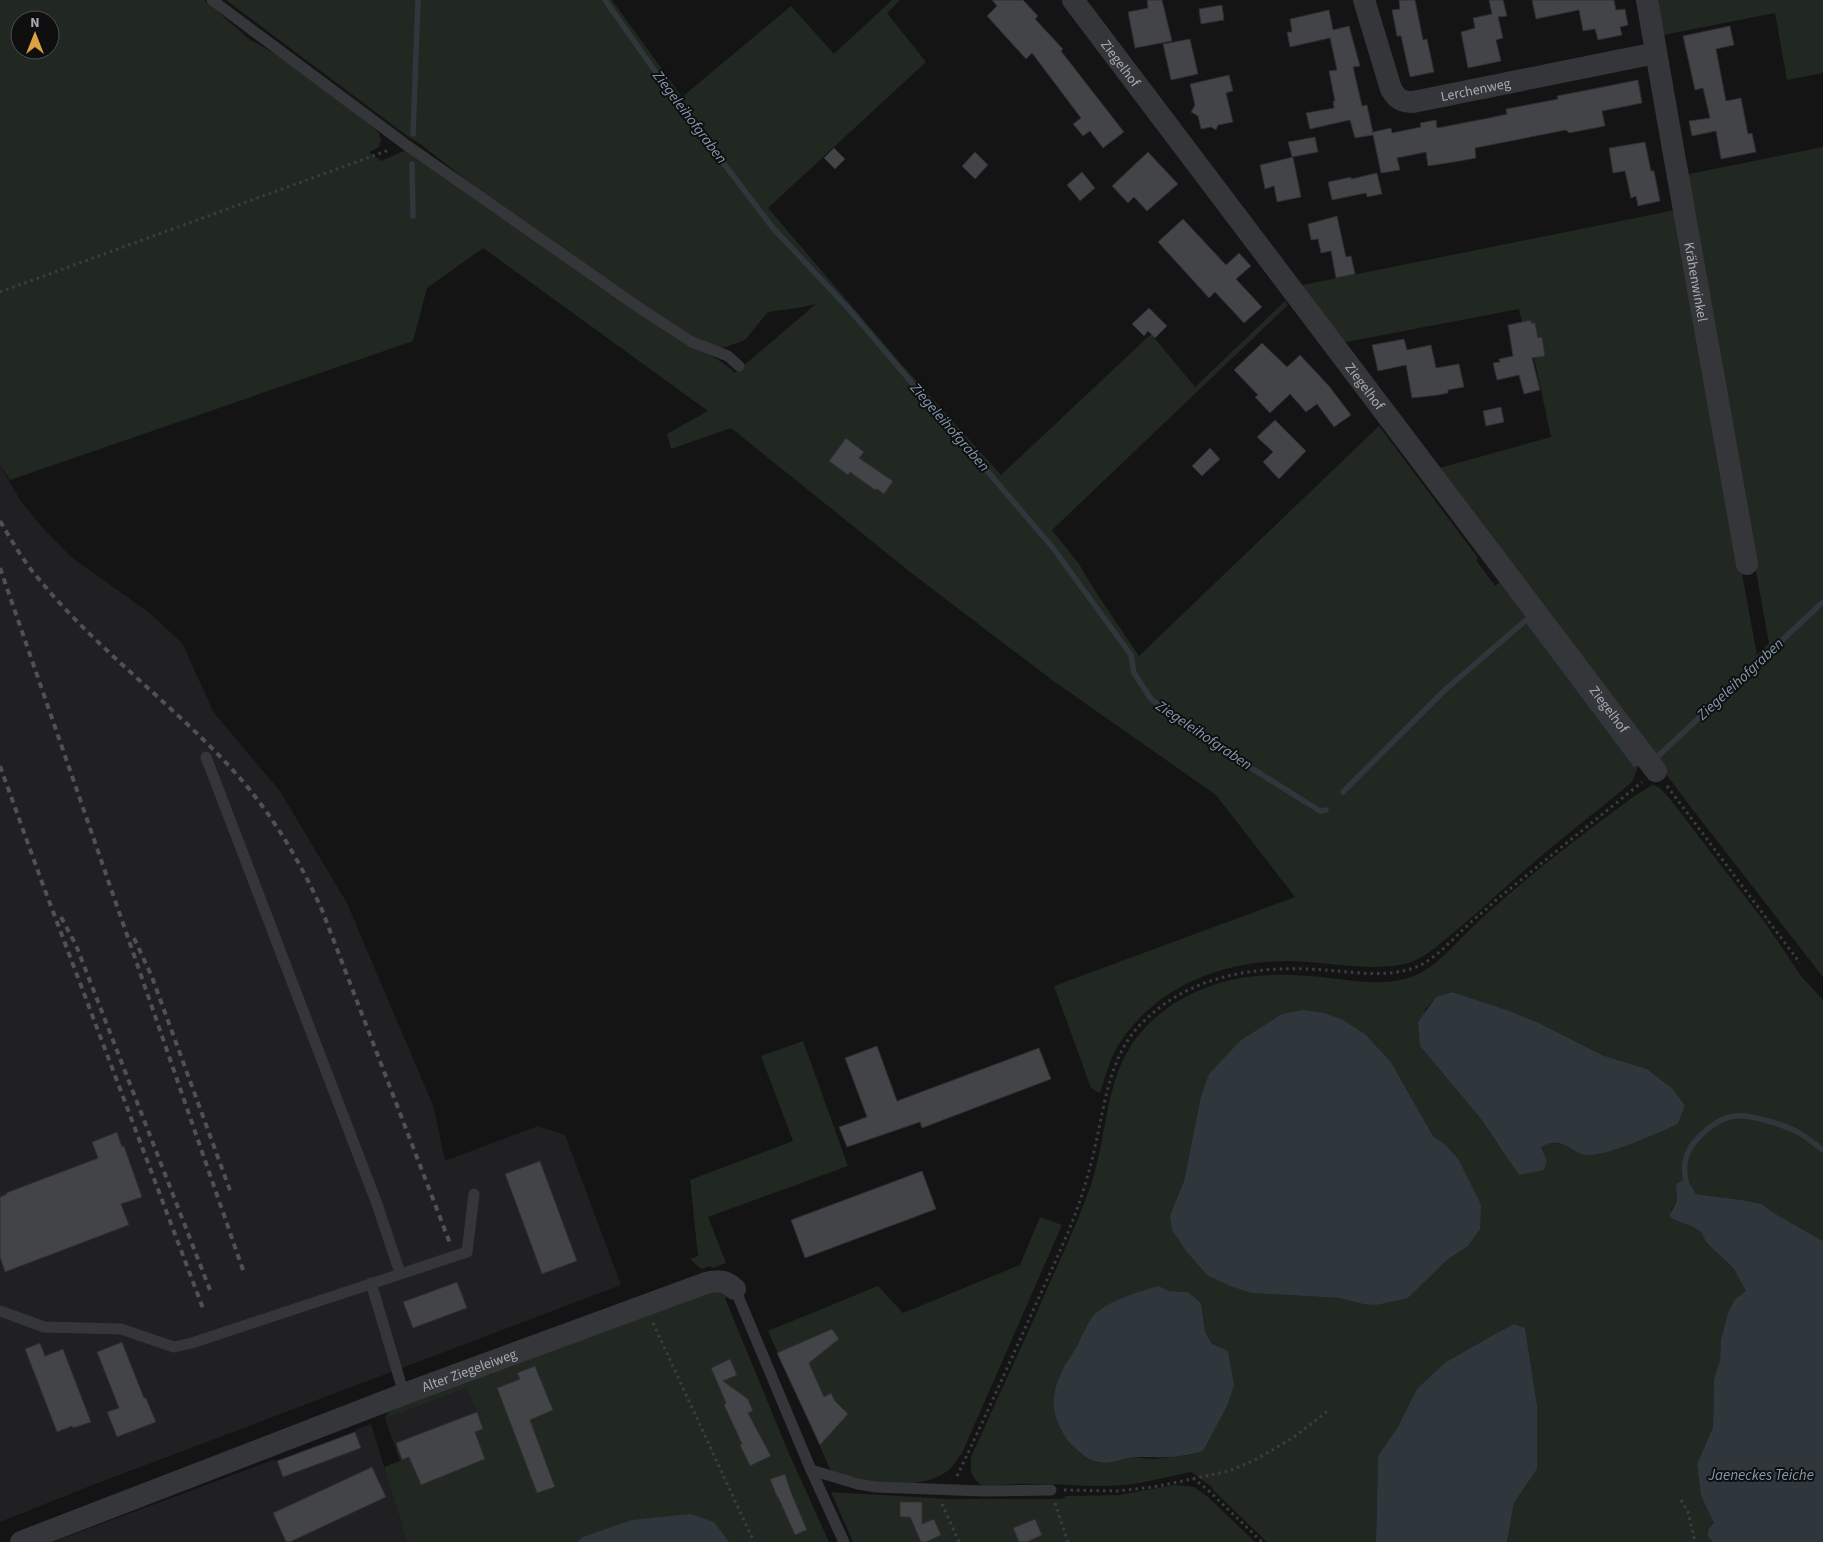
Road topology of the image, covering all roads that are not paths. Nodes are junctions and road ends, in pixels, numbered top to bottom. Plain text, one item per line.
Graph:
1 (212, 0) edge
2 (1074, 0) edge
3 (1364, 0) edge
4 (1647, 0) edge
5 (1656, 53) junction
6 (739, 366) dead end
7 (1747, 564) dead end
8 (206, 757) dead end
9 (1656, 771) road end
10 (474, 1194) dead end
11 (400, 1273) junction
12 (371, 1283) junction
13 (735, 1289) joint
14 (0, 1310) edge
15 (404, 1394) junction
16 (812, 1470) junction
17 (1051, 1490) road end
18 (21, 1542) edge
19 (844, 1542) edge

1 - 6 lane
2 - 9 street, Ziegelhof
3 - 5 street, Lerchenweg
4 - 5 street, Krähenwinkel
5 - 7 street, Krähenwinkel
8 - 11 lane
10 - 11 lane
11 - 12 lane
12 - 14 lane
12 - 15 lane
13 - 15 street, Alter Ziegeleiweg
13 - 16 lane, Alter Ziegeleiweg
15 - 18 street, Alter Ziegeleiweg
16 - 17 lane
16 - 19 lane, Alter Ziegeleiweg

